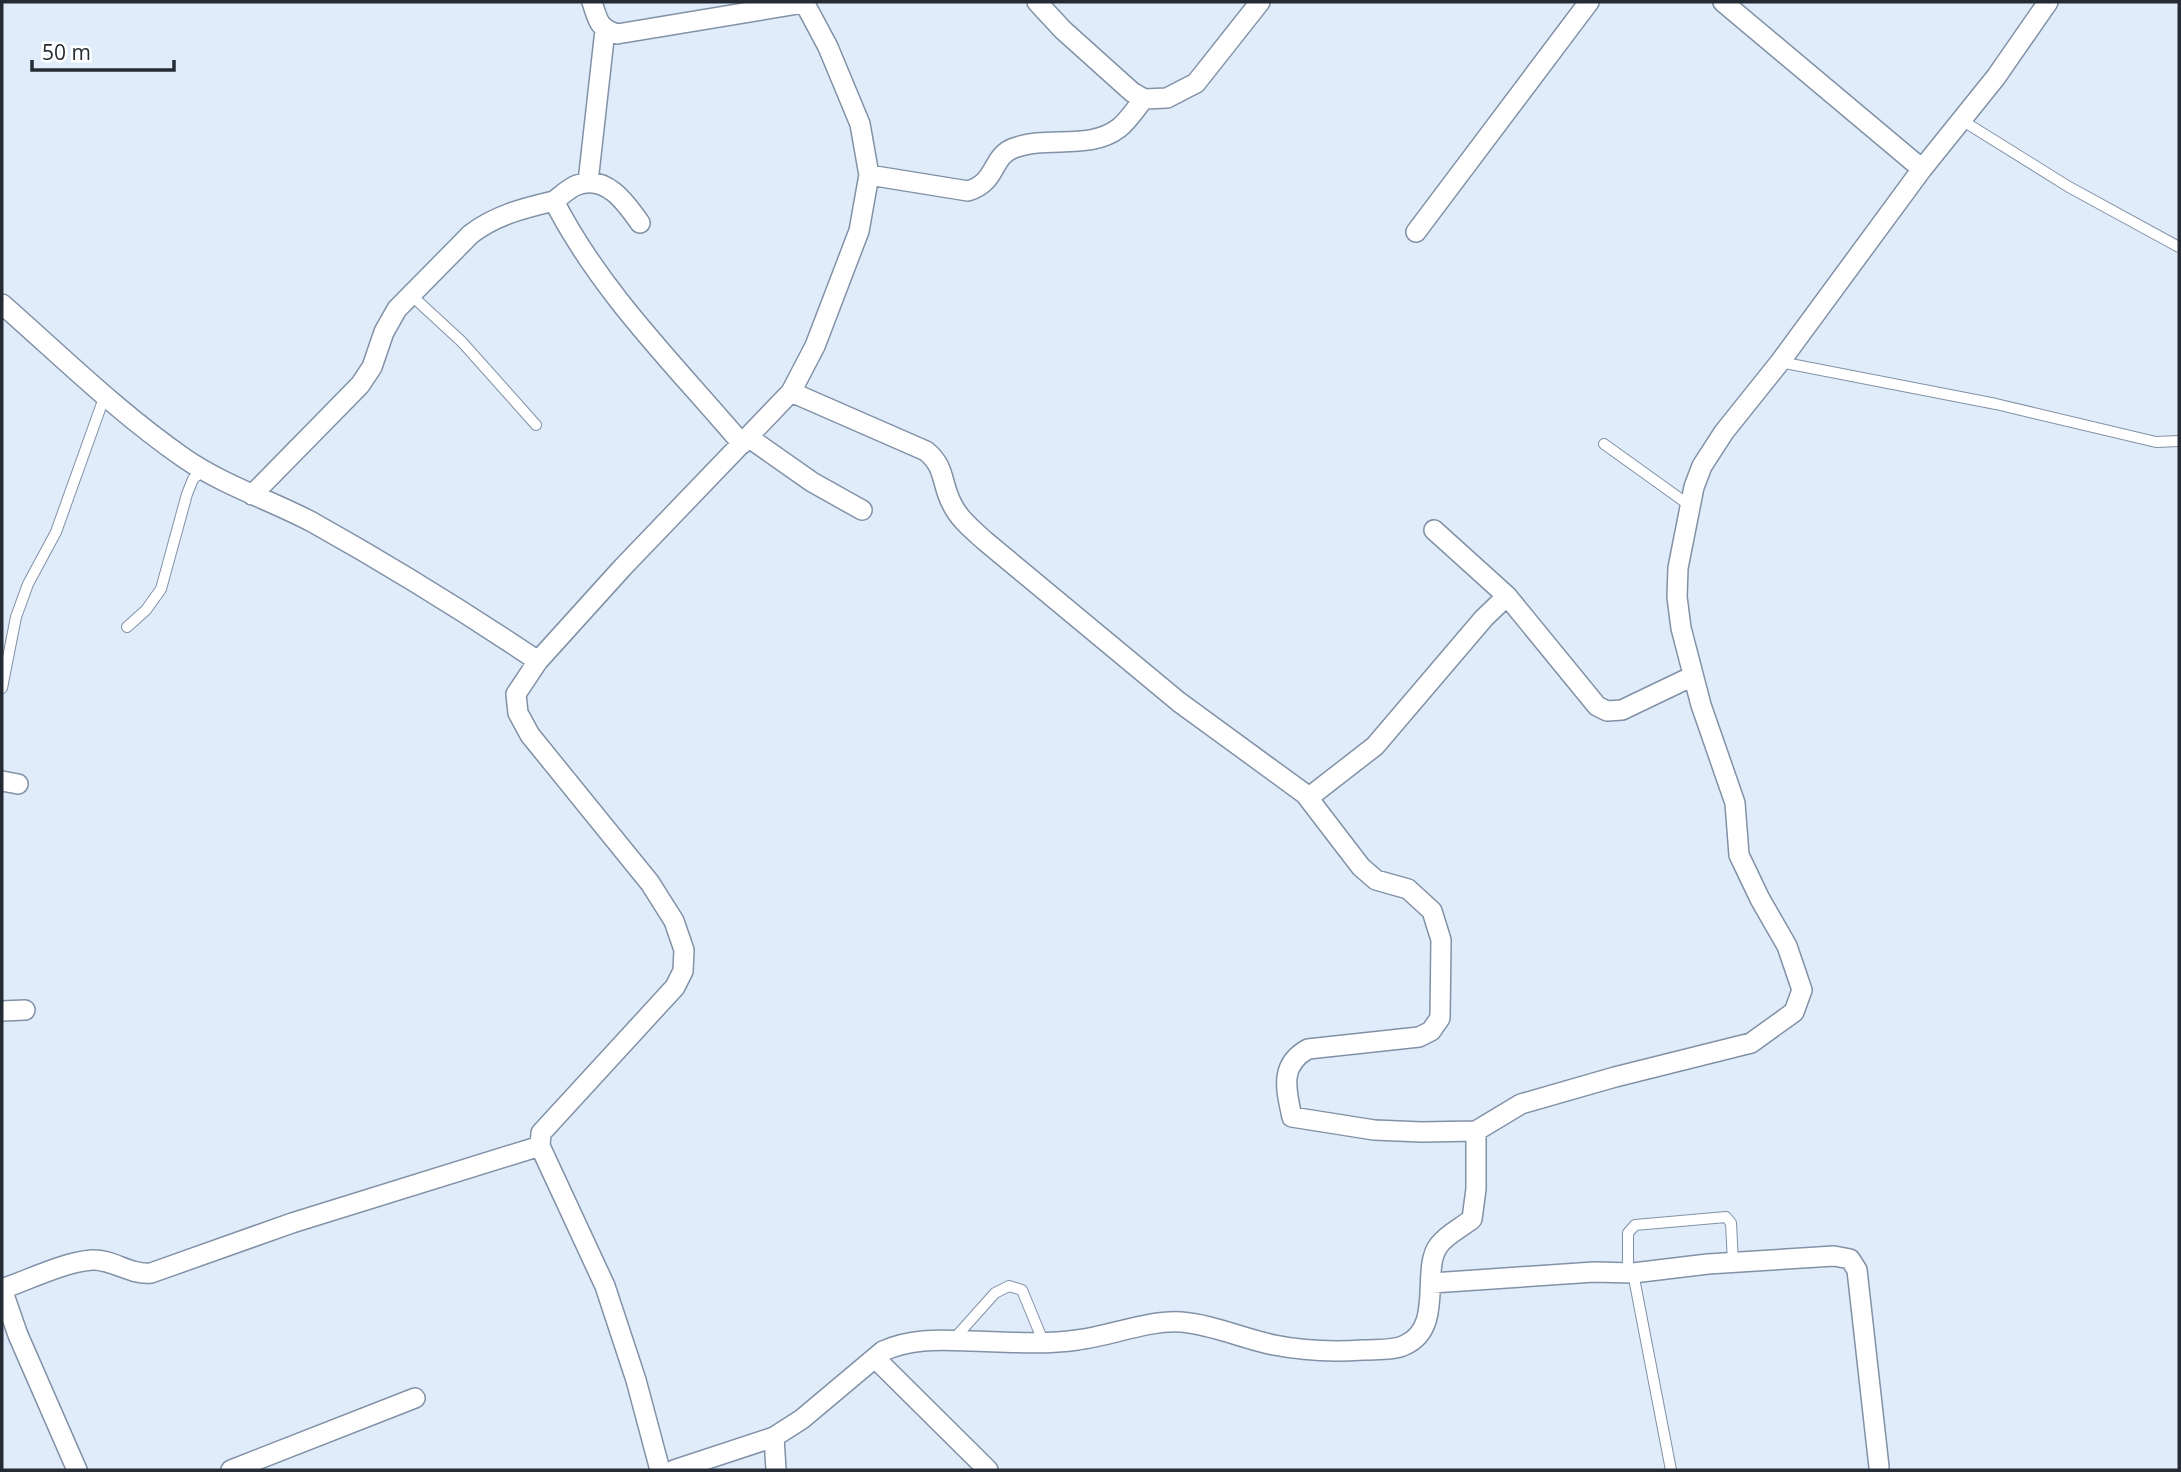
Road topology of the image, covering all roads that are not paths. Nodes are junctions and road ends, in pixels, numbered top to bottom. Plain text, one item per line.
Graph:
1 (592, 2) edge
2 (804, 2) edge
3 (1037, 2) edge
4 (1260, 2) edge
5 (1588, 2) edge
6 (1723, 2) edge
7 (2048, 2) edge
8 (605, 30) junction
9 (1144, 99) junction
10 (1963, 121) junction
11 (1922, 169) junction
12 (869, 175) junction
13 (588, 182) junction
14 (554, 201) junction
15 (639, 223) dead end
16 (1416, 232) dead end
17 (2179, 247) edge
18 (410, 294) junction
19 (2, 304) edge
20 (1780, 362) junction
21 (791, 392) junction
22 (105, 395) junction
23 (536, 425) dead end
24 (745, 440) junction
25 (2179, 441) edge
26 (1604, 444) dead end
27 (203, 470) junction
28 (253, 495) junction
29 (1689, 505) junction
30 (862, 510) dead end
31 (1434, 530) dead end
32 (1507, 596) junction
33 (127, 627) dead end
34 (538, 661) junction
35 (1693, 676) junction
36 (2, 688) edge
37 (1308, 798) junction
38 (25, 1010) dead end
39 (2, 1011) edge
40 (1476, 1131) junction
41 (540, 1146) junction
42 (1733, 1262) junction
43 (1631, 1273) junction
44 (1432, 1283) junction
45 (2, 1289) edge
46 (953, 1341) junction
47 (1043, 1341) junction
48 (875, 1358) junction
49 (415, 1398) dead end
50 (774, 1437) junction
51 (1879, 1467) dead end
52 (77, 1470) edge
53 (231, 1470) edge
54 (660, 1470) edge
55 (674, 1470) edge
56 (776, 1470) edge
57 (988, 1470) edge
58 (1671, 1470) edge

1 - 8 street
2 - 8 street
2 - 12 street
3 - 9 street
4 - 9 street
5 - 16 street
6 - 11 street
7 - 10 street
8 - 13 street
9 - 12 street
10 - 11 street
10 - 17 lane
11 - 20 street
12 - 21 street
13 - 14 street
13 - 15 street
14 - 18 street
14 - 24 street
18 - 23 lane
18 - 28 street
19 - 22 street
20 - 25 lane
20 - 29 street
21 - 24 street
21 - 37 street
22 - 27 street
22 - 36 lane
24 - 30 street
24 - 34 street
26 - 29 lane
27 - 28 street
27 - 33 lane
28 - 34 street
29 - 35 street
31 - 32 street
32 - 35 street
32 - 37 street
34 - 41 street
35 - 40 street
37 - 40 street
38 - 39 street
40 - 44 street
41 - 45 street
41 - 54 street
42 - 43 street
42 - 43 lane
42 - 51 street
43 - 44 street
43 - 58 lane
44 - 47 street
45 - 52 street
46 - 47 street
46 - 47 lane
46 - 48 street
48 - 50 street
48 - 57 street
49 - 53 street
50 - 55 street
50 - 56 street

